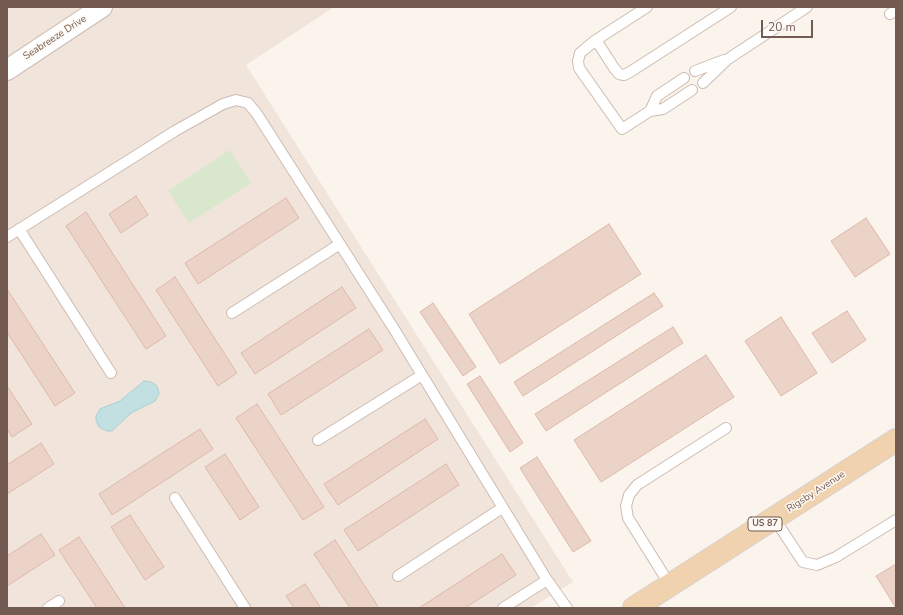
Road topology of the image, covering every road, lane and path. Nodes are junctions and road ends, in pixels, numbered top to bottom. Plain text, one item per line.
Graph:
1 (102, 7) edge
2 (647, 7) edge
3 (731, 7) edge
4 (802, 8) edge
5 (596, 40) junction
6 (728, 59) junction
7 (7, 70) edge
8 (695, 71) dead end
9 (684, 78) dead end
10 (703, 83) dead end
11 (692, 90) dead end
12 (650, 111) junction
13 (19, 229) junction
14 (7, 237) edge
15 (340, 244) junction
16 (232, 313) dead end
17 (111, 374) dead end
18 (422, 375) junction
19 (726, 428) dead end
20 (318, 440) dead end
21 (896, 440) edge
22 (175, 498) dead end
23 (502, 508) junction
24 (774, 518) junction
25 (896, 520) edge
26 (398, 576) dead end
27 (547, 580) junction
28 (670, 585) junction
29 (59, 601) dead end
30 (48, 608) edge
31 (245, 608) edge
32 (503, 608) edge
33 (567, 608) edge
34 (634, 608) edge

1 - 7 street, Seabreeze Drive
2 - 5 lane
3 - 5 lane
4 - 6 lane
5 - 12 lane
6 - 8 lane
6 - 10 lane
9 - 12 lane
11 - 12 lane
13 - 14 lane
13 - 15 lane
13 - 17 lane
15 - 16 lane
15 - 18 lane
18 - 20 lane
18 - 23 lane
19 - 28 lane
21 - 24 main road, Rigsby Avenue / US 87
22 - 31 lane
23 - 26 lane
23 - 27 lane
24 - 25 lane
24 - 28 main road, Rigsby Avenue / US 87
27 - 32 lane
27 - 33 lane
28 - 34 main road, Rigsby Avenue / US 87
29 - 30 lane

